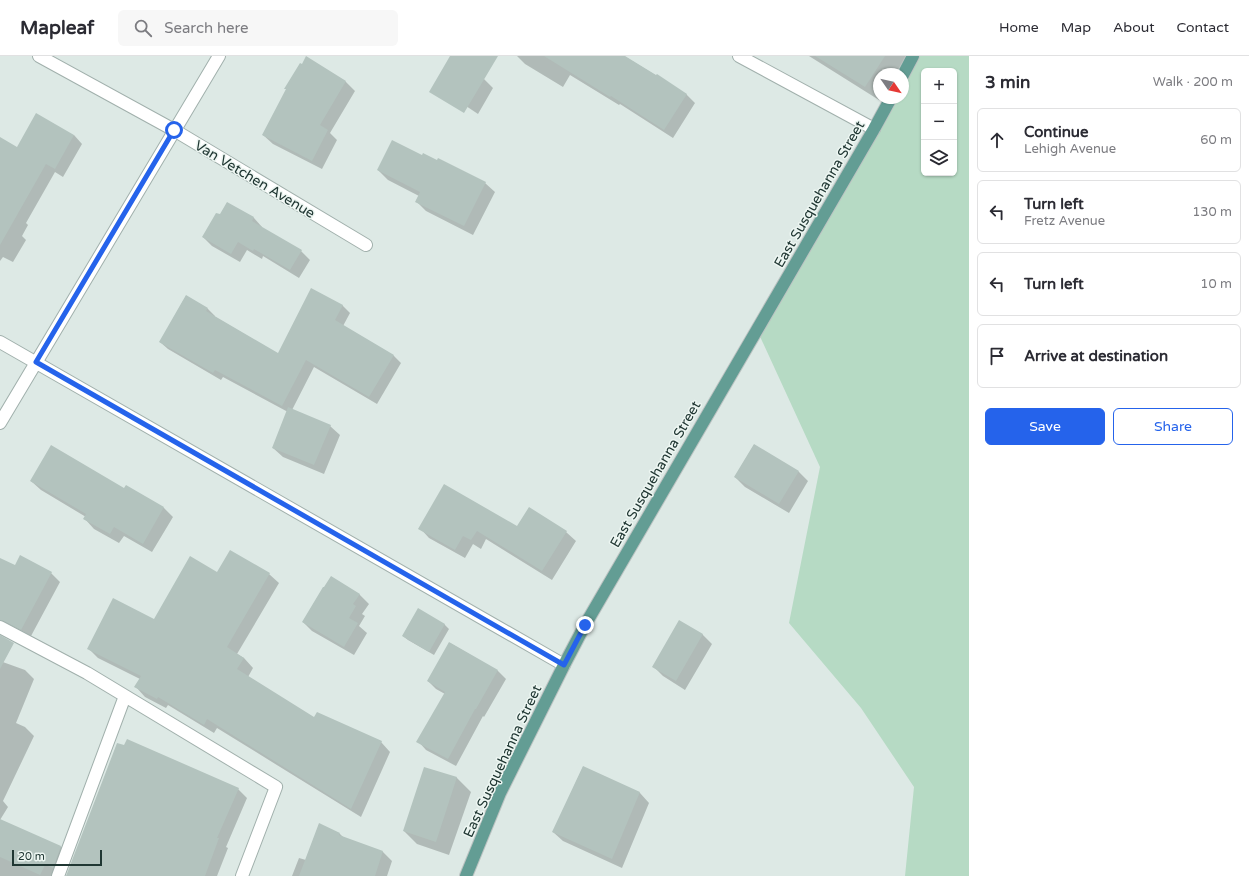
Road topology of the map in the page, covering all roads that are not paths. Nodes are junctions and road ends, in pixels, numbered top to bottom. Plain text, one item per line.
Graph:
1 (39, 56) edge
2 (219, 56) edge
3 (739, 56) edge
4 (913, 56) edge
5 (907, 68) edge
6 (888, 104) edge
7 (874, 129) junction
8 (174, 130) junction
9 (366, 246) dead end
10 (0, 342) edge
11 (36, 362) junction
12 (0, 424) edge
13 (0, 627) edge
14 (564, 665) junction
15 (125, 696) junction
16 (58, 876) edge
17 (242, 876) edge
18 (466, 876) edge

1 - 8 street, Van Vetchen Avenue
2 - 8 street
3 - 7 street
4 - 5 main road
6 - 7 main road, East Susquehanna Street
7 - 14 main road, East Susquehanna Street
8 - 9 street, Van Vetchen Avenue
8 - 11 street
10 - 11 street
11 - 12 street
11 - 14 street
13 - 15 street
14 - 18 main road, East Susquehanna Street
15 - 16 street
15 - 17 street

